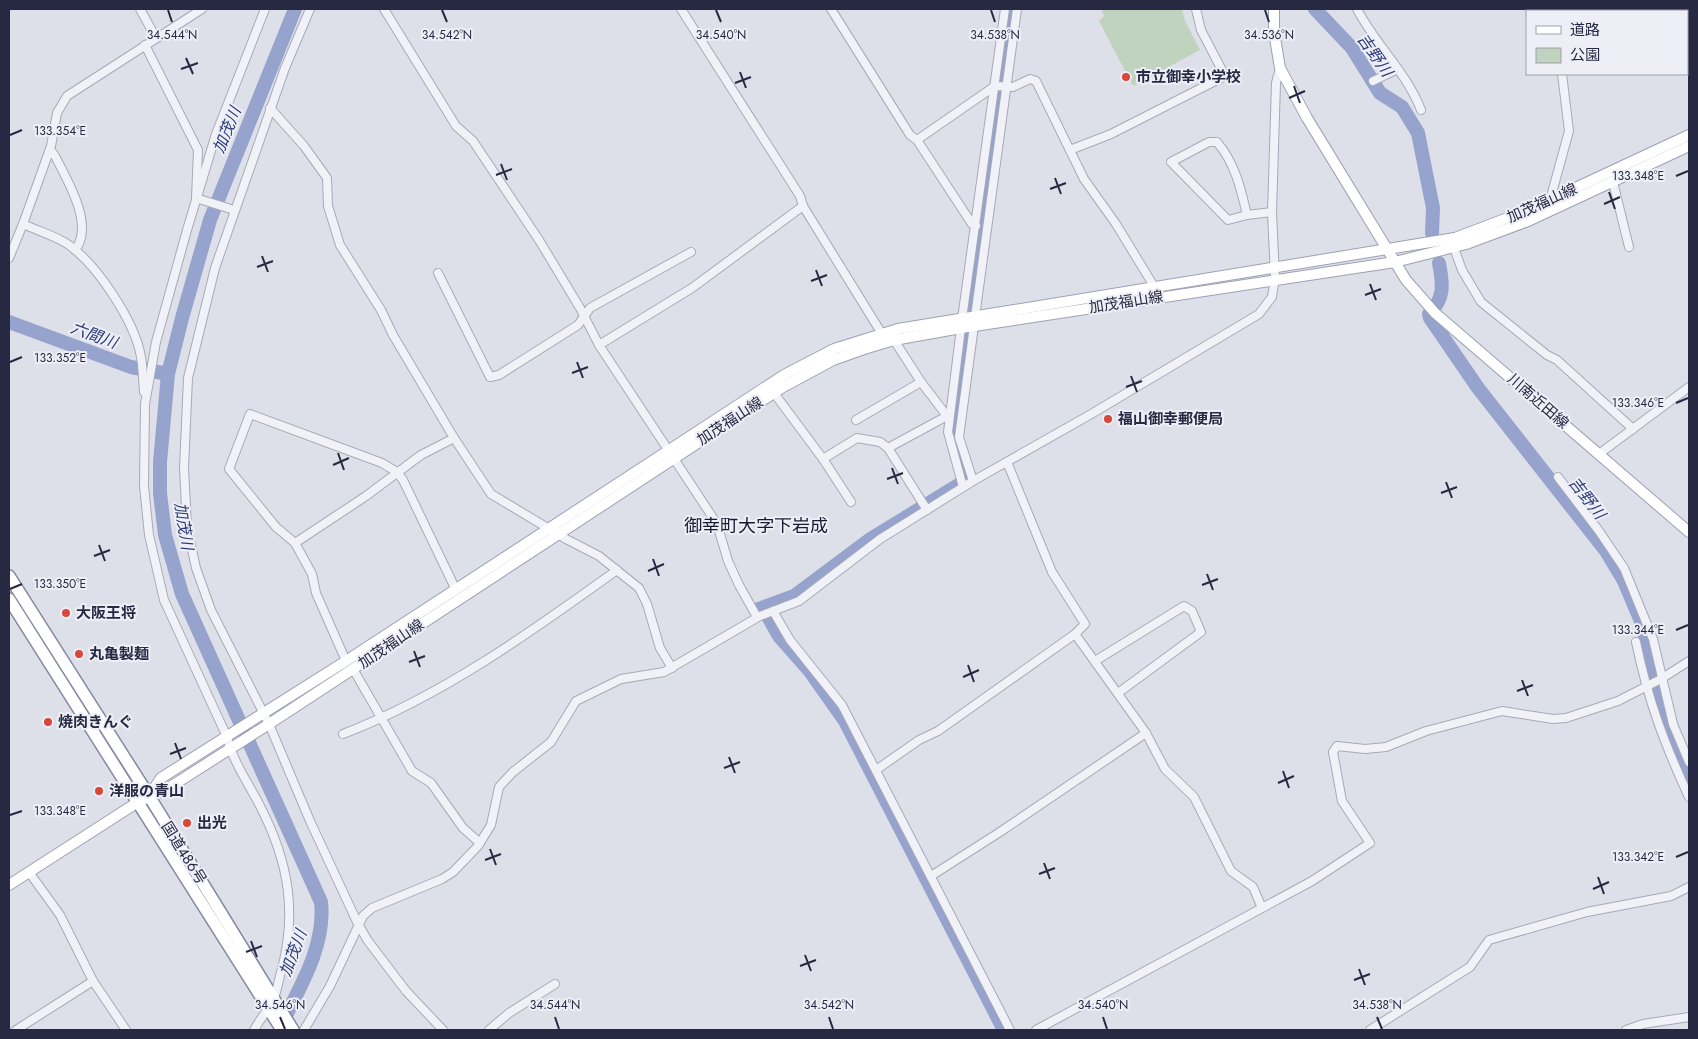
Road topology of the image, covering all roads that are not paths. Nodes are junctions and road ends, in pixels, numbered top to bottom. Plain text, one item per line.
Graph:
1 (140, 9) edge
2 (202, 9) edge
3 (266, 9) edge
4 (310, 9) edge
5 (384, 9) edge
6 (681, 9) edge
7 (831, 9) edge
8 (1005, 9) edge
9 (1017, 9) edge
10 (1196, 9) edge
11 (1274, 9) edge
12 (1357, 9) edge
13 (156, 38) junction
14 (145, 45) junction
15 (1280, 68) junction
16 (1396, 70) junction
17 (1562, 75) edge
18 (1373, 82) dead end
19 (1001, 87) junction
20 (270, 108) junction
21 (1421, 110) dead end
22 (1689, 135) edge
23 (917, 140) junction
24 (1689, 146) edge
25 (1070, 150) junction
26 (49, 152) junction
27 (1612, 182) junction
28 (196, 198) junction
29 (1550, 200) junction
30 (803, 206) junction
31 (234, 210) junction
32 (1272, 212) junction
33 (1247, 215) junction
34 (24, 224) junction
35 (976, 226) junction
36 (1629, 247) dead end
37 (1454, 248) junction
38 (75, 250) junction
39 (1387, 250) junction
40 (691, 252) dead end
41 (9, 258) edge
42 (1395, 262) junction
43 (438, 273) dead end
44 (1275, 274) junction
45 (1155, 288) junction
46 (583, 316) junction
47 (968, 323) junction
48 (882, 334) junction
49 (894, 340) junction
50 (599, 345) junction
51 (921, 382) junction
52 (1689, 387) edge
53 (771, 389) junction
54 (146, 404) junction
55 (856, 420) dead end
56 (953, 420) junction
57 (1633, 429) junction
58 (454, 438) junction
59 (888, 448) junction
60 (1599, 454) junction
61 (670, 455) junction
62 (823, 459) junction
63 (1007, 462) junction
64 (397, 472) junction
65 (1558, 477) dead end
66 (973, 481) junction
67 (962, 485) junction
68 (851, 502) dead end
69 (926, 508) junction
70 (553, 531) junction
71 (1689, 532) edge
72 (295, 543) junction
73 (617, 570) junction
74 (9, 576) edge
75 (456, 590) junction
76 (9, 599) edge
77 (765, 614) junction
78 (1075, 634) junction
79 (1636, 642) dead end
80 (1689, 660) edge
81 (1095, 662) junction
82 (350, 665) junction
83 (672, 668) junction
84 (1661, 679) junction
85 (1646, 688) junction
86 (1118, 693) junction
87 (261, 715) junction
88 (382, 719) junction
89 (267, 725) junction
90 (1146, 733) junction
91 (343, 734) dead end
92 (228, 737) junction
93 (232, 748) junction
94 (1689, 762) edge
95 (876, 770) junction
96 (149, 796) junction
97 (1689, 797) edge
98 (138, 802) junction
99 (480, 843) junction
100 (29, 872) junction
101 (931, 876) junction
102 (9, 885) edge
103 (1689, 887) edge
104 (1262, 908) junction
105 (358, 924) junction
106 (93, 981) junction
107 (555, 984) dead end
108 (271, 1002) junction
109 (1689, 1017) edge
110 (16, 1030) edge
111 (126, 1030) edge
112 (254, 1030) edge
113 (282, 1030) edge
114 (294, 1030) edge
115 (304, 1030) edge
116 (443, 1030) edge
117 (490, 1030) edge
118 (1010, 1030) edge
119 (1036, 1030) edge
120 (1370, 1030) edge
121 (1626, 1030) edge

1 - 13 street
2 - 13 street
3 - 28 street
4 - 20 street
5 - 46 street
6 - 30 street
7 - 23 street
8 - 19 street
9 - 19 street
10 - 25 street
11 - 15 main road
12 - 16 street
13 - 14 street
14 - 26 street
14 - 28 street
15 - 32 street
15 - 39 main road
16 - 18 street
16 - 21 street
17 - 29 street
19 - 23 street
19 - 25 street
19 - 35 street
19 - 47 street
20 - 31 street
20 - 58 street
22 - 29 main road, 加茂福山線
23 - 35 street
24 - 27 main road, 加茂福山線
25 - 45 street
26 - 34 street
26 - 38 street
27 - 36 street
27 - 37 main road, 加茂福山線
28 - 31 street
28 - 54 street
29 - 39 main road, 加茂福山線
30 - 48 street
30 - 50 street
31 - 87 street
32 - 33 street
32 - 44 street
33 - 33 street
34 - 38 street
34 - 41 street
35 - 47 street
37 - 42 main road, 加茂福山線
37 - 57 street
38 - 54 street
39 - 42 main road
39 - 44 main road, 加茂福山線
40 - 46 street
42 - 44 main road, 加茂福山線
42 - 60 main road, 川南近田線
43 - 46 street
44 - 45 main road, 加茂福山線
44 - 47 main road, 加茂福山線
44 - 63 street
45 - 47 main road, 加茂福山線
46 - 50 street
47 - 48 main road, 加茂福山線
47 - 49 main road, 加茂福山線
47 - 56 street
47 - 56 street
48 - 49 street
48 - 53 main road, 加茂福山線
49 - 51 street
49 - 53 main road, 加茂福山線
50 - 61 street
51 - 55 street
51 - 56 street
52 - 57 street
53 - 61 main road, 加茂福山線
53 - 62 street
54 - 92 street
56 - 59 street
56 - 66 street
56 - 67 street
57 - 60 street
58 - 64 street
58 - 70 street
59 - 62 street
59 - 69 street
60 - 71 main road, 川南近田線
61 - 70 main road, 加茂福山線
61 - 77 street
62 - 68 street
63 - 66 street
63 - 78 street
64 - 72 street
64 - 72 street
64 - 75 street
65 - 84 street
66 - 67 street
67 - 69 street
69 - 77 street
70 - 73 street
70 - 75 main road, 加茂福山線
70 - 82 main road, 加茂福山線
72 - 82 street
73 - 83 street
73 - 88 street
74 - 96 highway, 国道486号
75 - 82 main road, 加茂福山線
76 - 98 highway, 国道486号
77 - 83 street
77 - 95 street
78 - 81 street
78 - 95 street
79 - 85 street
80 - 84 street
81 - 86 street
81 - 86 street
82 - 87 main road, 加茂福山線
82 - 88 street
82 - 89 main road, 加茂福山線
83 - 99 street
84 - 85 street
84 - 94 street
85 - 97 street
85 - 104 street
86 - 90 street
87 - 89 street
87 - 92 main road, 加茂福山線
88 - 91 street
88 - 99 street
89 - 93 main road, 加茂福山線
89 - 105 street
90 - 101 street
90 - 104 street
92 - 93 street
92 - 96 main road, 加茂福山線
93 - 96 main road, 加茂福山線
93 - 108 street
95 - 101 street
96 - 98 main road, 加茂福山線
96 - 108 highway, 国道486号
98 - 100 main road, 加茂福山線
98 - 108 highway, 国道486号
99 - 105 street
100 - 102 main road, 加茂福山線
100 - 106 street
101 - 118 street
103 - 120 street
104 - 119 street
105 - 115 street
105 - 116 street
106 - 110 street
106 - 111 street
107 - 117 street
108 - 112 street
108 - 113 highway, 国道486号
108 - 114 highway, 国道486号
109 - 121 street

